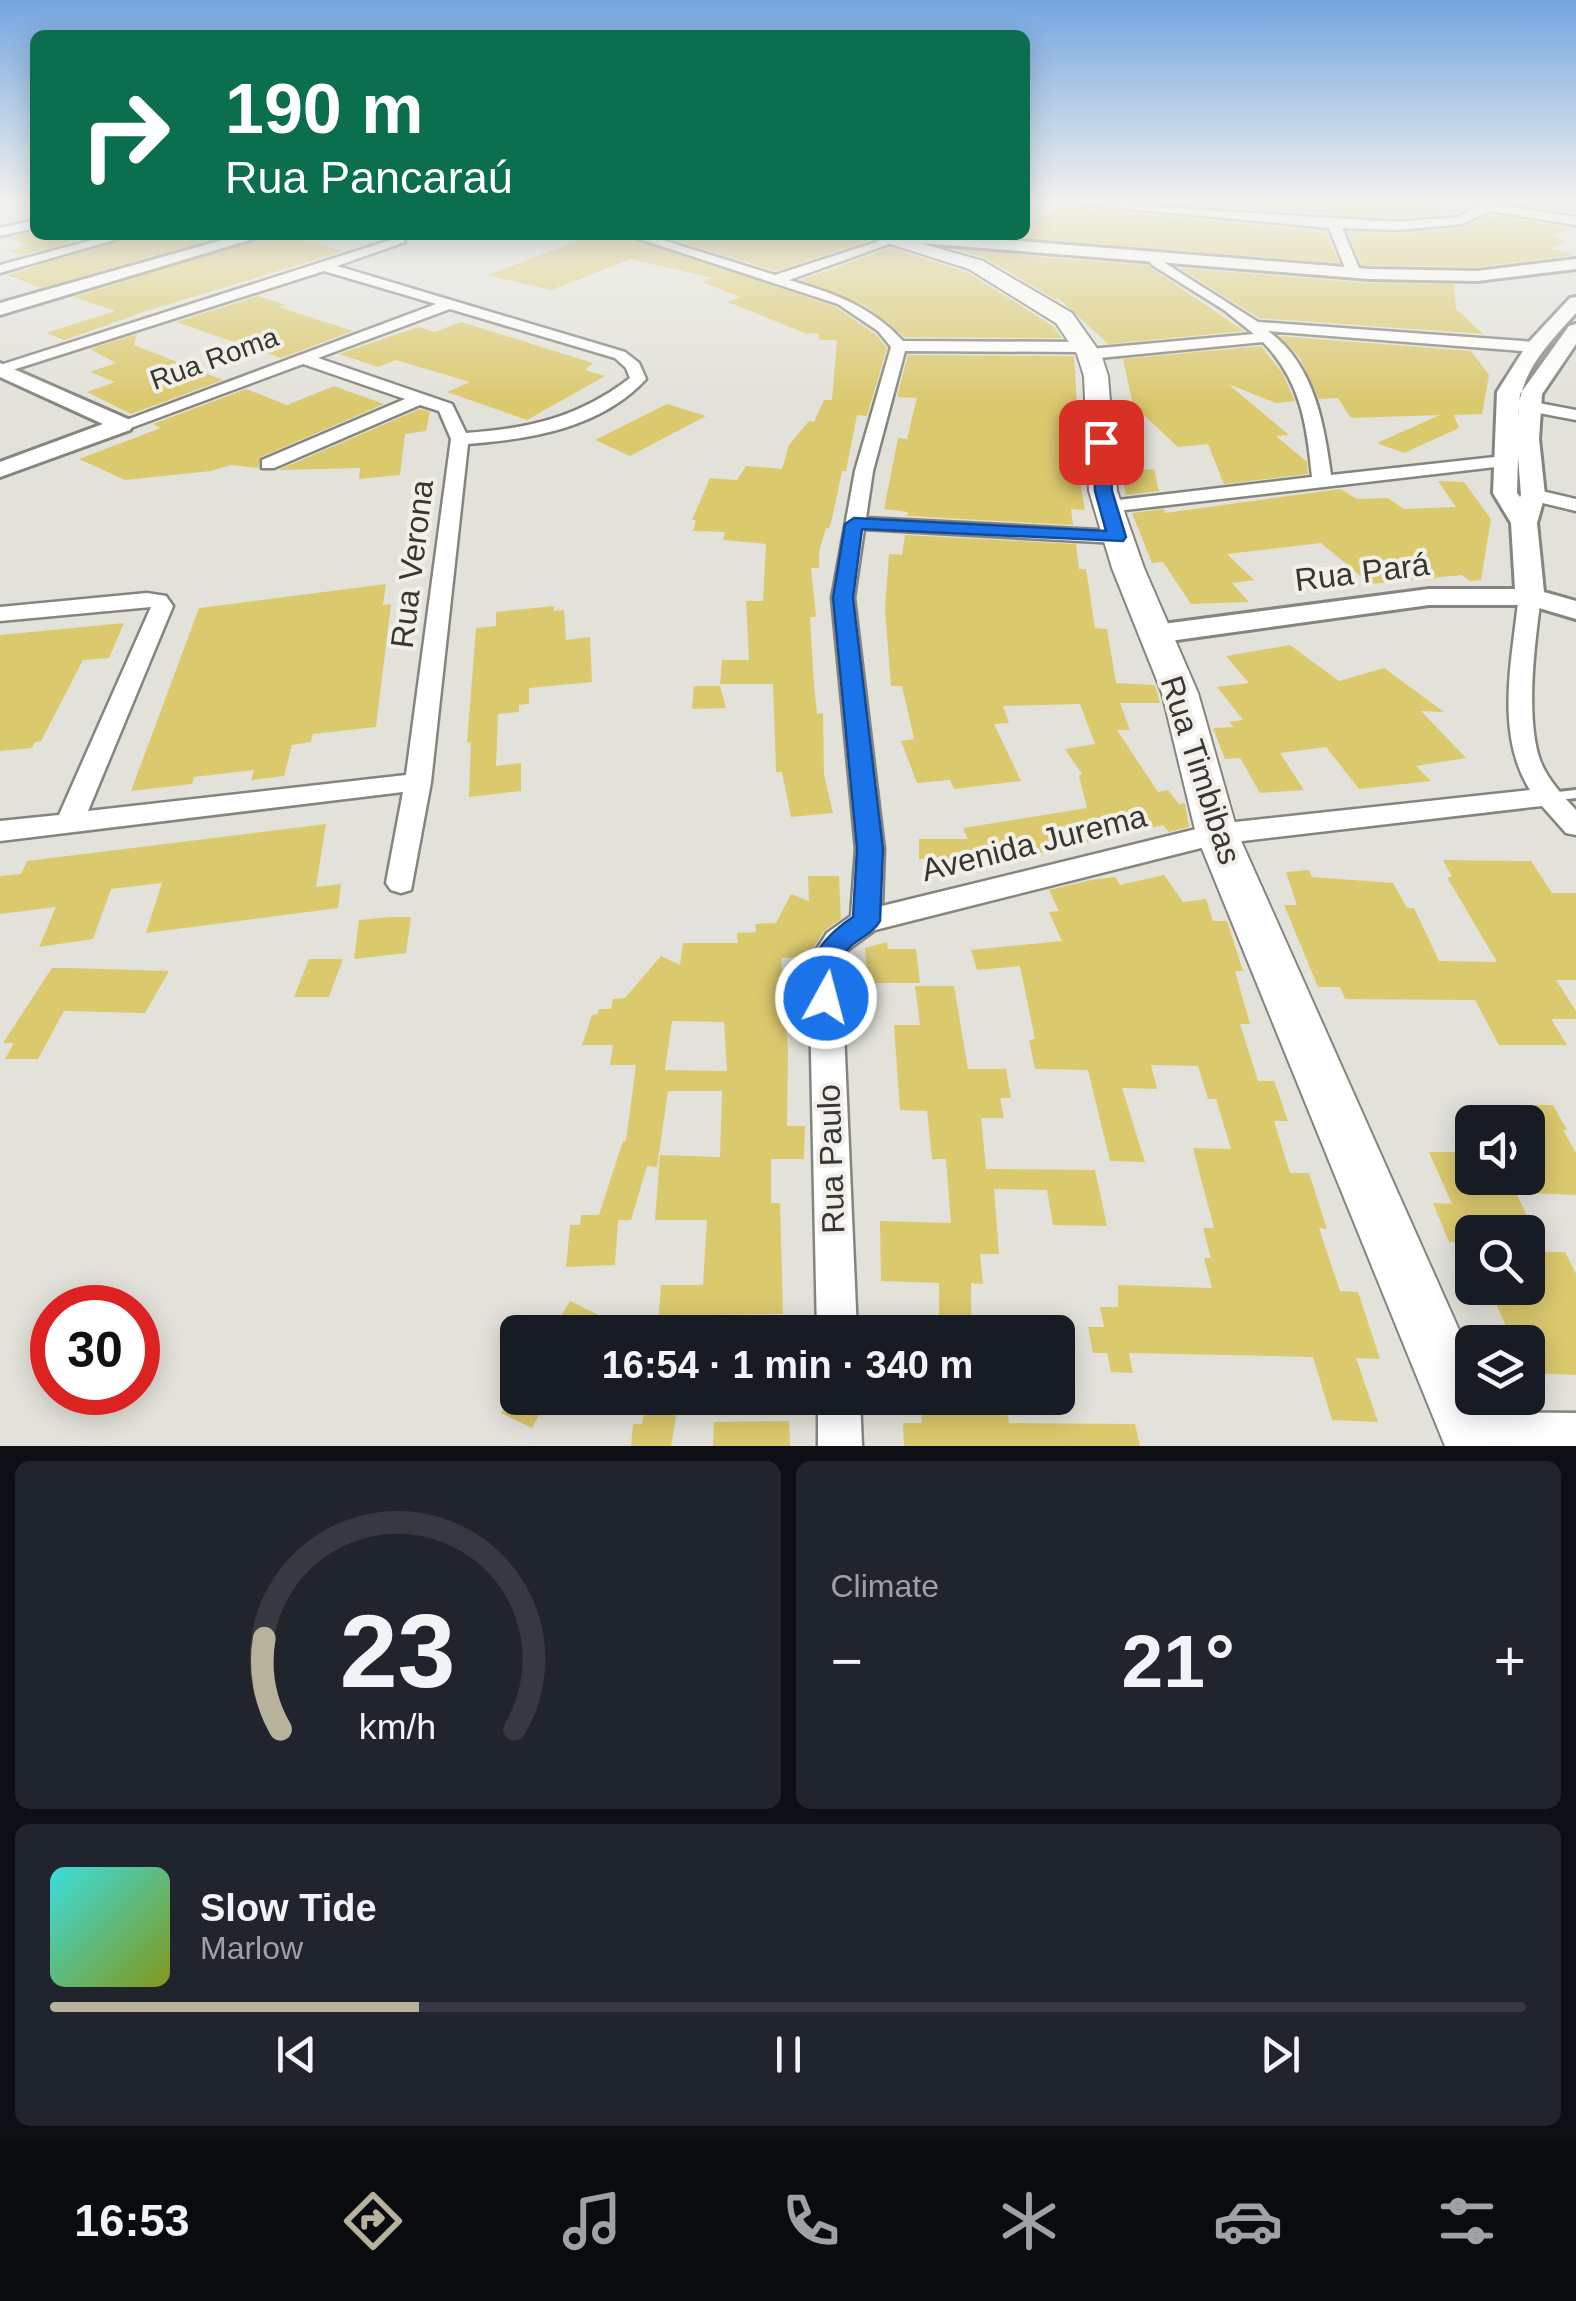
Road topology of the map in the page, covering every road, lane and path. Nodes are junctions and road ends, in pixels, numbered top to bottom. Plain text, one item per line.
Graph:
1 (145, 267) edge
2 (317, 267) edge
3 (327, 267) edge
4 (740, 267) edge
5 (806, 267) edge
6 (979, 267) edge
7 (1164, 267) edge
8 (1228, 267) edge
9 (1290, 267) edge
10 (1352, 267) edge
11 (1574, 268) edge
12 (1354, 273) junction
13 (778, 279) junction
14 (1576, 302) edge
15 (450, 304) junction
16 (0, 309) edge
17 (1262, 331) junction
18 (1572, 340) edge
19 (900, 346) junction
20 (1535, 347) junction
21 (1086, 350) junction
22 (302, 358) junction
23 (1, 370) edge
24 (419, 399) junction
25 (1518, 404) junction
26 (1576, 415) edge
27 (122, 425) junction
28 (460, 439) junction
29 (1504, 460) junction
30 (268, 464) dead end
31 (0, 470) edge
32 (1322, 479) junction
33 (1533, 494) junction
34 (1576, 505) edge
35 (1108, 506) junction
36 (1524, 523) junction
37 (854, 524) junction
38 (1117, 537) junction
39 (1530, 596) junction
40 (1576, 610) edge
41 (0, 614) edge
42 (1155, 634) junction
43 (418, 782) junction
44 (1576, 794) edge
45 (1546, 797) junction
46 (68, 823) junction
47 (1576, 826) edge
48 (0, 831) edge
49 (1217, 834) junction
50 (401, 883) dead end
51 (866, 921) junction
52 (836, 1315) edge
53 (839, 1415) edge
54 (1576, 1435) edge
55 (1475, 1440) edge
56 (840, 1446) edge

1 - 16 street
2 - 23 street
3 - 15 street
4 - 13 street
5 - 13 street
6 - 21 main road
7 - 17 street
8 - 11 street
9 - 12 street
10 - 12 street
11 - 12 street
13 - 19 street
14 - 20 street
15 - 22 street, Rua Roma
15 - 28 street
17 - 20 street
17 - 21 street
17 - 32 street
18 - 25 street
19 - 21 street
19 - 37 street
20 - 25 street
21 - 35 main road, Rua Timbibas
22 - 24 street, Rua Verona
22 - 27 street, Rua Roma
23 - 27 street
24 - 28 street, Rua Verona
24 - 30 street
25 - 26 street
25 - 29 street
25 - 33 street
27 - 31 street, Rua Roma
28 - 43 street, Rua Verona
29 - 32 street
29 - 36 street
32 - 35 street
33 - 34 street
33 - 36 street
35 - 38 main road, Rua Timbibas
36 - 39 street
37 - 38 street
37 - 51 street
38 - 42 main road, Rua Timbibas
39 - 40 street, Rua Pará
39 - 42 street, Rua Pará
39 - 45 street
41 - 46 street
42 - 49 main road, Rua Timbibas
43 - 46 street
43 - 50 street, Rua Verona
44 - 45 lane, Avenida Jurema
45 - 47 street
45 - 49 street, Avenida Jurema
46 - 48 street
49 - 51 street, Avenida Jurema
49 - 55 main road, Rua Timbibas
51 - 52 street, Rua Paulo
53 - 56 street
54 - 55 street

